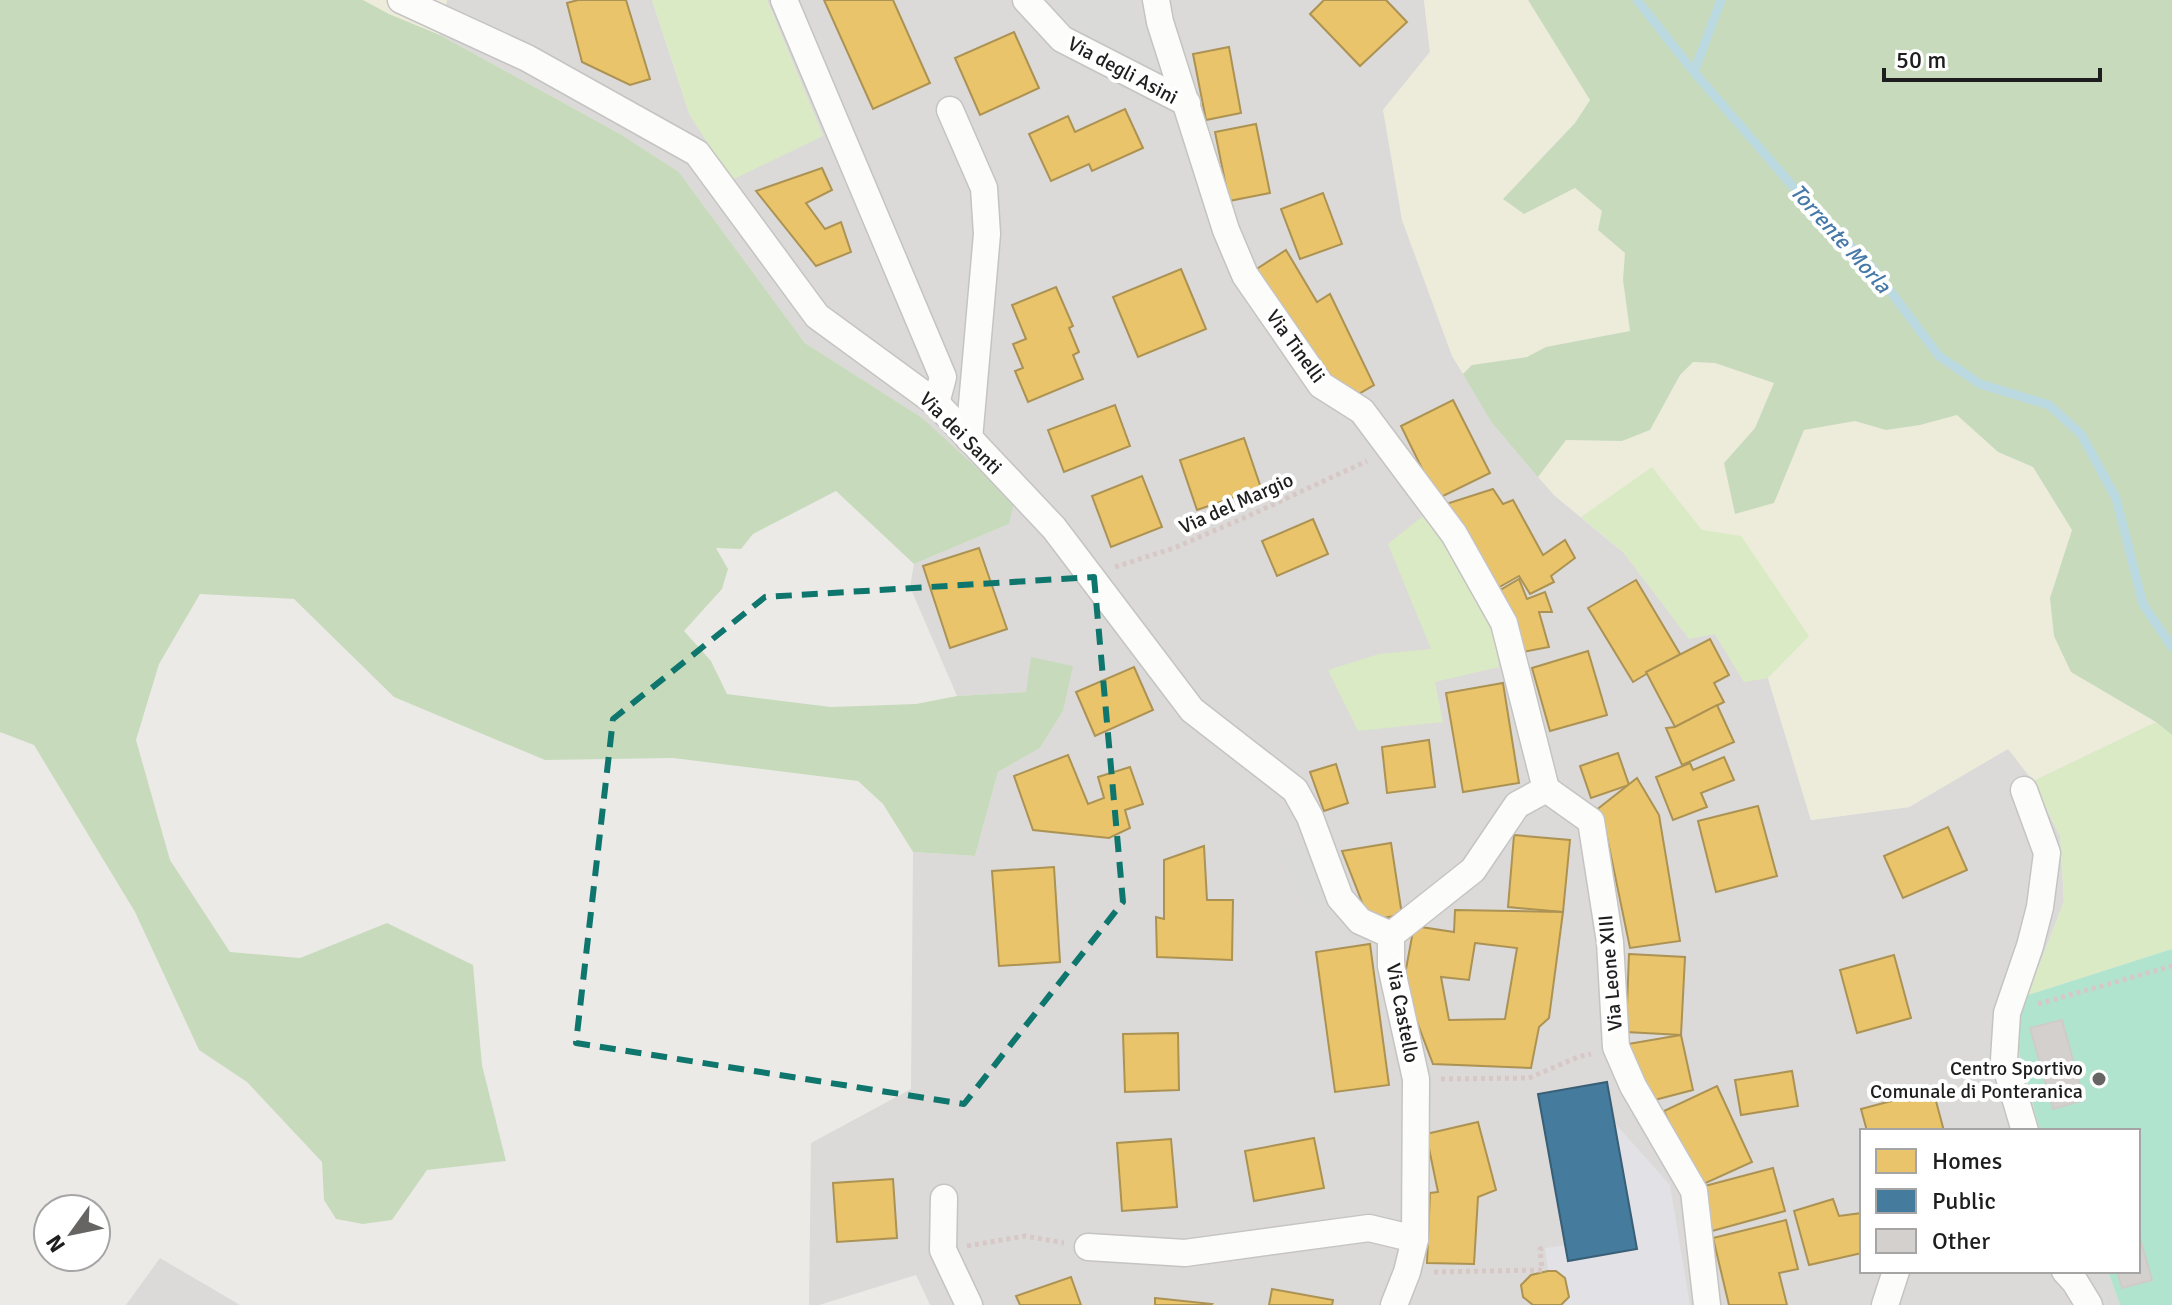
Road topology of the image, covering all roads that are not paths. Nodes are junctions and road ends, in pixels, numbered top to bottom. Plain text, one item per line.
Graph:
1 (401, 0) edge
2 (784, 0) edge
3 (1026, 0) edge
4 (1156, 0) edge
5 (1187, 103) junction
6 (950, 110) dead end
7 (936, 403) junction
8 (969, 439) junction
9 (1546, 789) junction
10 (2024, 790) dead end
11 (1391, 935) junction
12 (2024, 1129) edge
13 (944, 1198) dead end
14 (1415, 1239) junction
15 (1088, 1247) road end
16 (1895, 1273) edge
17 (2067, 1273) edge
18 (969, 1305) edge
19 (1394, 1305) edge
20 (1707, 1305) edge
21 (1885, 1305) edge
22 (2089, 1305) edge

1 - 7 street, Via dei Santi
2 - 7 street
3 - 5 street, Via degli Asini
4 - 5 street, Via Tinelli
5 - 9 street, Via Tinelli
6 - 8 street
7 - 8 street, Via dei Santi
8 - 11 street, Via dei Santi
9 - 11 street, Via Castello
9 - 20 street, Via Leone XIII
10 - 12 street
11 - 14 street, Via Castello
13 - 18 street
14 - 15 street
14 - 19 street, Via Castello
16 - 21 street
17 - 22 street

